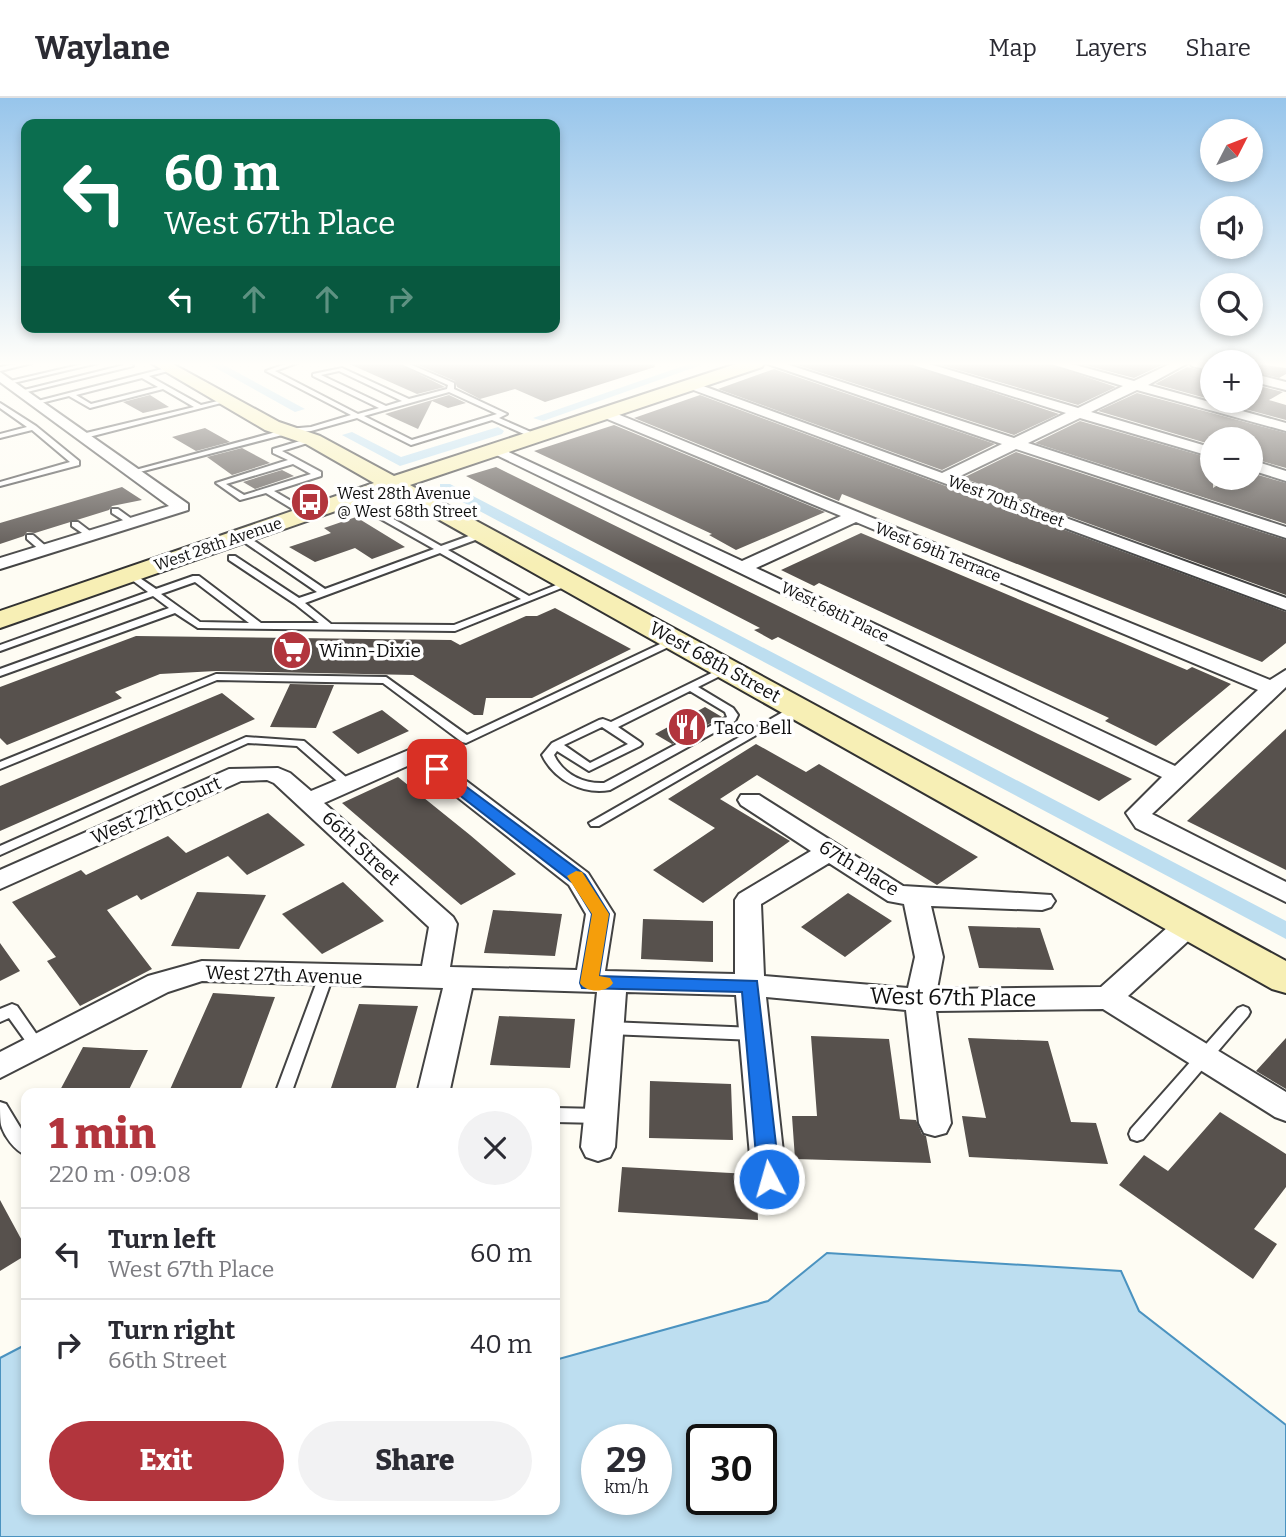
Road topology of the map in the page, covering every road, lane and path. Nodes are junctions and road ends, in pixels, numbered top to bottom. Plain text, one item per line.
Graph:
1 (24, 430) edge
2 (36, 430) edge
3 (77, 430) edge
4 (108, 430) edge
5 (290, 430) joint
6 (385, 430) edge
7 (451, 430) edge
8 (522, 430) edge
9 (554, 430) edge
10 (646, 430) edge
11 (810, 430) edge
12 (973, 430) edge
13 (1044, 430) edge
14 (1136, 430) edge
15 (0, 436) edge
16 (85, 436) junction
17 (536, 436) junction
18 (313, 440) junction
19 (1015, 444) junction
20 (1200, 449) edge
21 (493, 450) junction
22 (294, 461) junction
23 (1263, 469) edge
24 (132, 472) junction
25 (1286, 476) edge
26 (944, 478) junction
27 (0, 484) edge
28 (392, 484) junction
29 (267, 490) junction
30 (350, 498) junction
31 (116, 511) dead end
32 (307, 513) junction
33 (855, 517) junction
34 (132, 522) junction
35 (75, 524) dead end
36 (1286, 533) edge
37 (483, 534) junction
38 (91, 536) junction
39 (30, 537) dead end
40 (237, 547) junction
41 (46, 550) junction
42 (441, 550) junction
43 (1, 562) edge
44 (743, 568) junction
45 (131, 575) junction
46 (569, 583) junction
47 (155, 593) junction
48 (325, 593) junction
49 (528, 599) junction
50 (298, 602) junction
51 (1286, 604) edge
52 (176, 609) junction
53 (0, 620) edge
54 (259, 626) junction
55 (329, 627) junction
56 (675, 640) junction
57 (0, 648) edge
58 (726, 669) junction
59 (0, 673) edge
60 (1279, 682) edge
61 (690, 687) junction
62 (797, 707) junction
63 (610, 727) junction
64 (556, 745) junction
65 (0, 766) edge
66 (1176, 775) junction
67 (348, 784) junction
68 (750, 800) dead end
69 (309, 801) junction
70 (595, 823) dead end
71 (0, 851) edge
72 (829, 851) junction
73 (0, 880) edge
74 (1286, 893) edge
75 (915, 895) junction
76 (1042, 901) dead end
77 (1188, 925) junction
78 (326, 976) junction
79 (447, 978) junction
80 (1286, 979) edge
81 (601, 983) junction
82 (750, 985) junction
83 (1108, 998) junction
84 (920, 1000) junction
85 (1244, 1012) dead end
86 (0, 1016) edge
87 (608, 1028) junction
88 (755, 1034) junction
89 (37, 1046) junction
90 (1202, 1057) junction
91 (0, 1066) edge
92 (285, 1088) edge
93 (434, 1088) edge
94 (1286, 1108) edge
95 (0, 1110) edge
96 (560, 1115) edge
97 (601, 1116) junction
98 (935, 1123) dead end
99 (1137, 1134) dead end
100 (21, 1142) edge
101 (598, 1147) dead end
102 (769, 1179) dead end

1 - 15 lane
2 - 27 lane
3 - 16 street
4 - 16 lane
5 - 18 main road, West 68th Street
5 - 24 lane
6 - 7 lane
8 - 17 lane
9 - 17 main road, West 28th Avenue
10 - 33 street, West 69th Terrace
11 - 26 street, West 70th Street
12 - 19 street
13 - 19 street
14 - 20 street
16 - 24 street
17 - 21 main road, West 28th Avenue
18 - 22 lane
18 - 28 main road, West 68th Street
19 - 26 street
19 - 36 street
21 - 28 main road, West 28th Avenue
21 - 44 street, West 68th Place
22 - 29 lane
22 - 29 lane
23 - 25 street
24 - 34 street
26 - 51 street, West 70th Street
28 - 30 main road, West 28th Avenue
28 - 37 main road, West 68th Street
29 - 32 lane
30 - 32 main road, West 28th Avenue
30 - 42 lane
31 - 34 lane
32 - 40 main road, West 28th Avenue
33 - 44 street
33 - 60 street, West 69th Terrace
34 - 38 street
35 - 38 lane
37 - 42 lane
37 - 46 main road, West 68th Street
38 - 41 street
39 - 41 lane
40 - 45 main road, West 28th Avenue
40 - 48 lane
40 - 50 lane
41 - 43 street
42 - 48 lane
42 - 49 lane
44 - 66 street, West 68th Place
45 - 47 lane
45 - 53 main road, West 28th Avenue
46 - 49 lane
46 - 56 main road, West 68th Street
47 - 52 lane
47 - 54 lane
47 - 57 lane
48 - 50 lane
49 - 55 lane
50 - 55 lane
52 - 54 lane
52 - 59 lane
54 - 55 lane
56 - 58 main road, West 68th Street
56 - 65 lane
58 - 61 lane
58 - 62 main road, West 68th Street
60 - 66 street
61 - 63 lane
61 - 64 lane
62 - 70 lane
62 - 77 main road, West 68th Street
63 - 64 lane
63 - 64 lane
66 - 74 street
67 - 69 street, 66th Street
67 - 71 lane
67 - 81 street, 66th Street
68 - 72 street, 67th Place
69 - 73 street, West 27th Court
69 - 79 street, 66th Street
72 - 75 street, 67th Place
72 - 82 street
75 - 76 street
75 - 84 street, 67th Place
77 - 80 main road, West 68th Street
77 - 83 street
78 - 79 street, West 27th Avenue
78 - 89 street, West 27th Avenue
78 - 92 lane
79 - 81 street, West 27th Avenue
79 - 93 street
81 - 82 street, West 67th Place
81 - 87 street
82 - 84 street, West 67th Place
82 - 88 street
83 - 84 street, West 67th Place
83 - 90 street
84 - 98 street, 67th Place
85 - 90 lane
86 - 89 lane
87 - 88 lane
87 - 97 street
88 - 102 street
89 - 91 street, West 27th Avenue
90 - 94 street
90 - 99 lane
95 - 100 lane
96 - 97 lane
97 - 101 street

